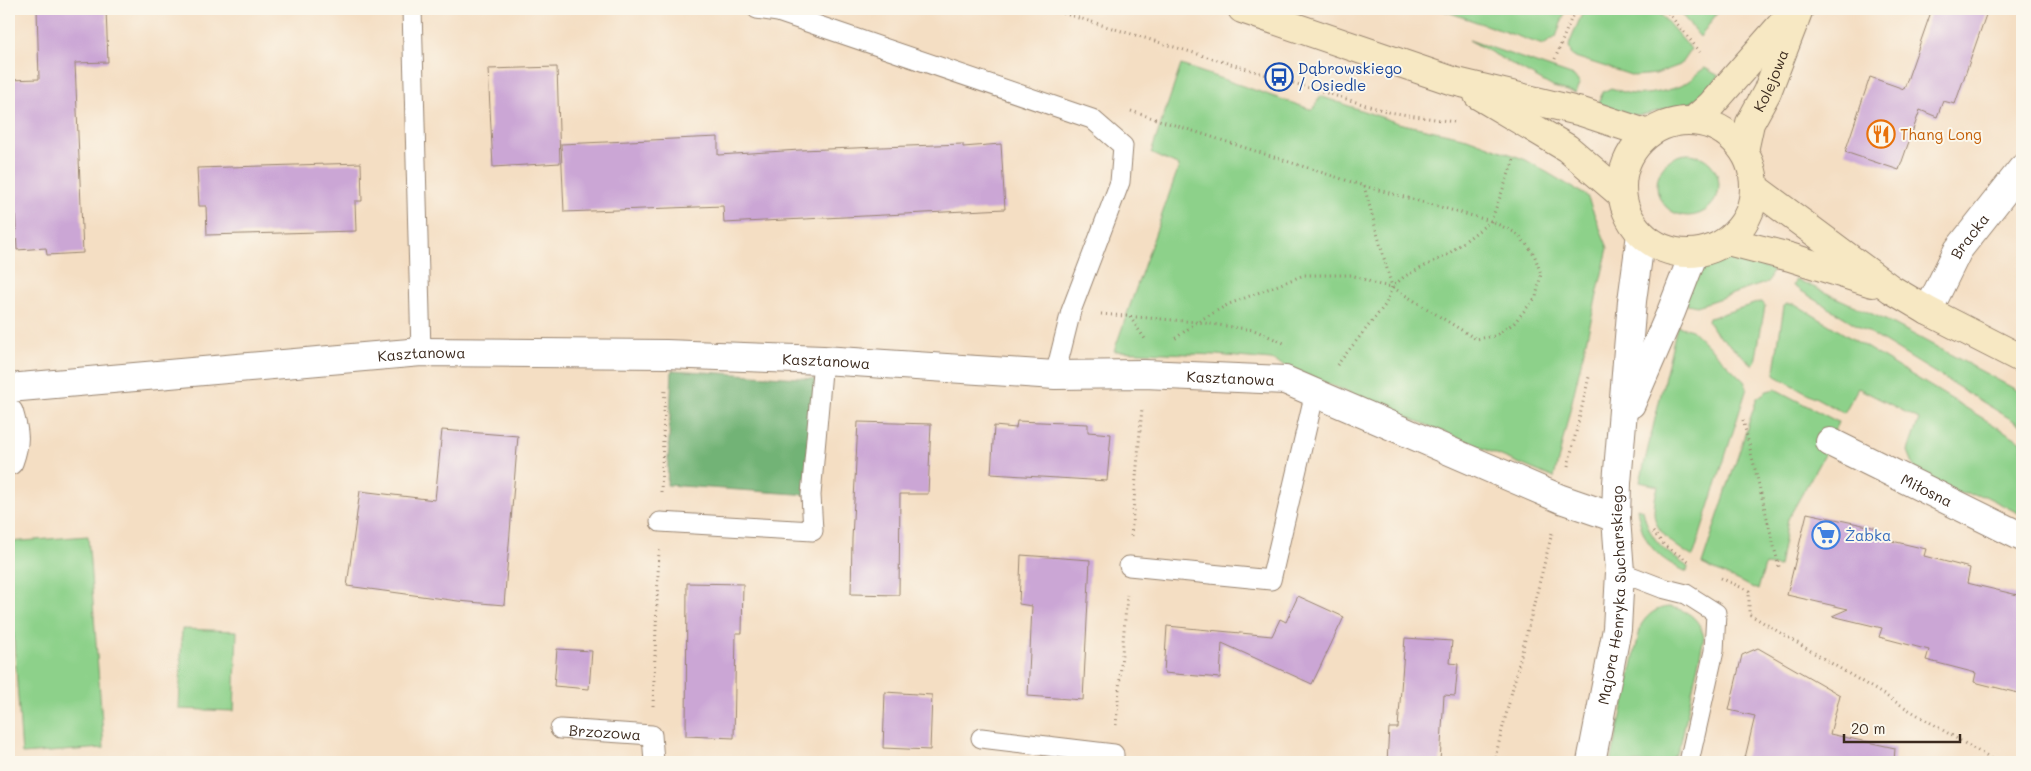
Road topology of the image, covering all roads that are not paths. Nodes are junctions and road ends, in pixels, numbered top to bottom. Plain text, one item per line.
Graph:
1 (412, 9) edge
2 (757, 9) edge
3 (1242, 9) edge
4 (1797, 9) edge
5 (1453, 81) junction
6 (1693, 121) junction
7 (1648, 134) junction
8 (1744, 151) junction
9 (2022, 169) edge
10 (1755, 188) junction
11 (1622, 195) junction
12 (1642, 234) junction
13 (1727, 241) junction
14 (1694, 253) junction
15 (1891, 289) junction
16 (1928, 311) junction
17 (421, 352) junction
18 (2022, 359) edge
19 (823, 360) junction
20 (1055, 374) junction
21 (9, 388) edge
22 (1315, 392) junction
23 (9, 413) edge
24 (1621, 426) junction
25 (1830, 442) dead end
26 (9, 461) edge
27 (1616, 518) junction
28 (660, 522) dead end
29 (2022, 537) edge
30 (1129, 566) dead end
31 (1620, 572) junction
32 (560, 729) dead end
33 (981, 738) dead end
34 (654, 762) edge
35 (1114, 762) edge
36 (1591, 762) edge
37 (1689, 762) edge

1 - 17 lane
2 - 20 lane
3 - 5 street
4 - 6 street, Kolejowa
4 - 8 street, Kolejowa
5 - 7 street
5 - 11 street
6 - 7 street
6 - 8 street
7 - 11 street
8 - 10 street
9 - 16 street, Bracka
10 - 13 street
10 - 15 street
11 - 12 street
12 - 14 street
12 - 24 street, Majora Henryka Sucharskiego
13 - 14 street
13 - 15 street
14 - 24 street, Majora Henryka Sucharskiego
15 - 16 street
16 - 18 street
17 - 19 street, Kasztanowa
17 - 21 street, Kasztanowa
19 - 20 street, Kasztanowa
19 - 28 lane
20 - 22 street, Kasztanowa
22 - 27 street, Kasztanowa
22 - 30 lane
23 - 26 street
24 - 27 street, Majora Henryka Sucharskiego
25 - 29 street, Miłosna
27 - 31 street, Majora Henryka Sucharskiego
31 - 36 street, Majora Henryka Sucharskiego
31 - 37 lane
32 - 34 lane, Brzozowa
33 - 35 lane

